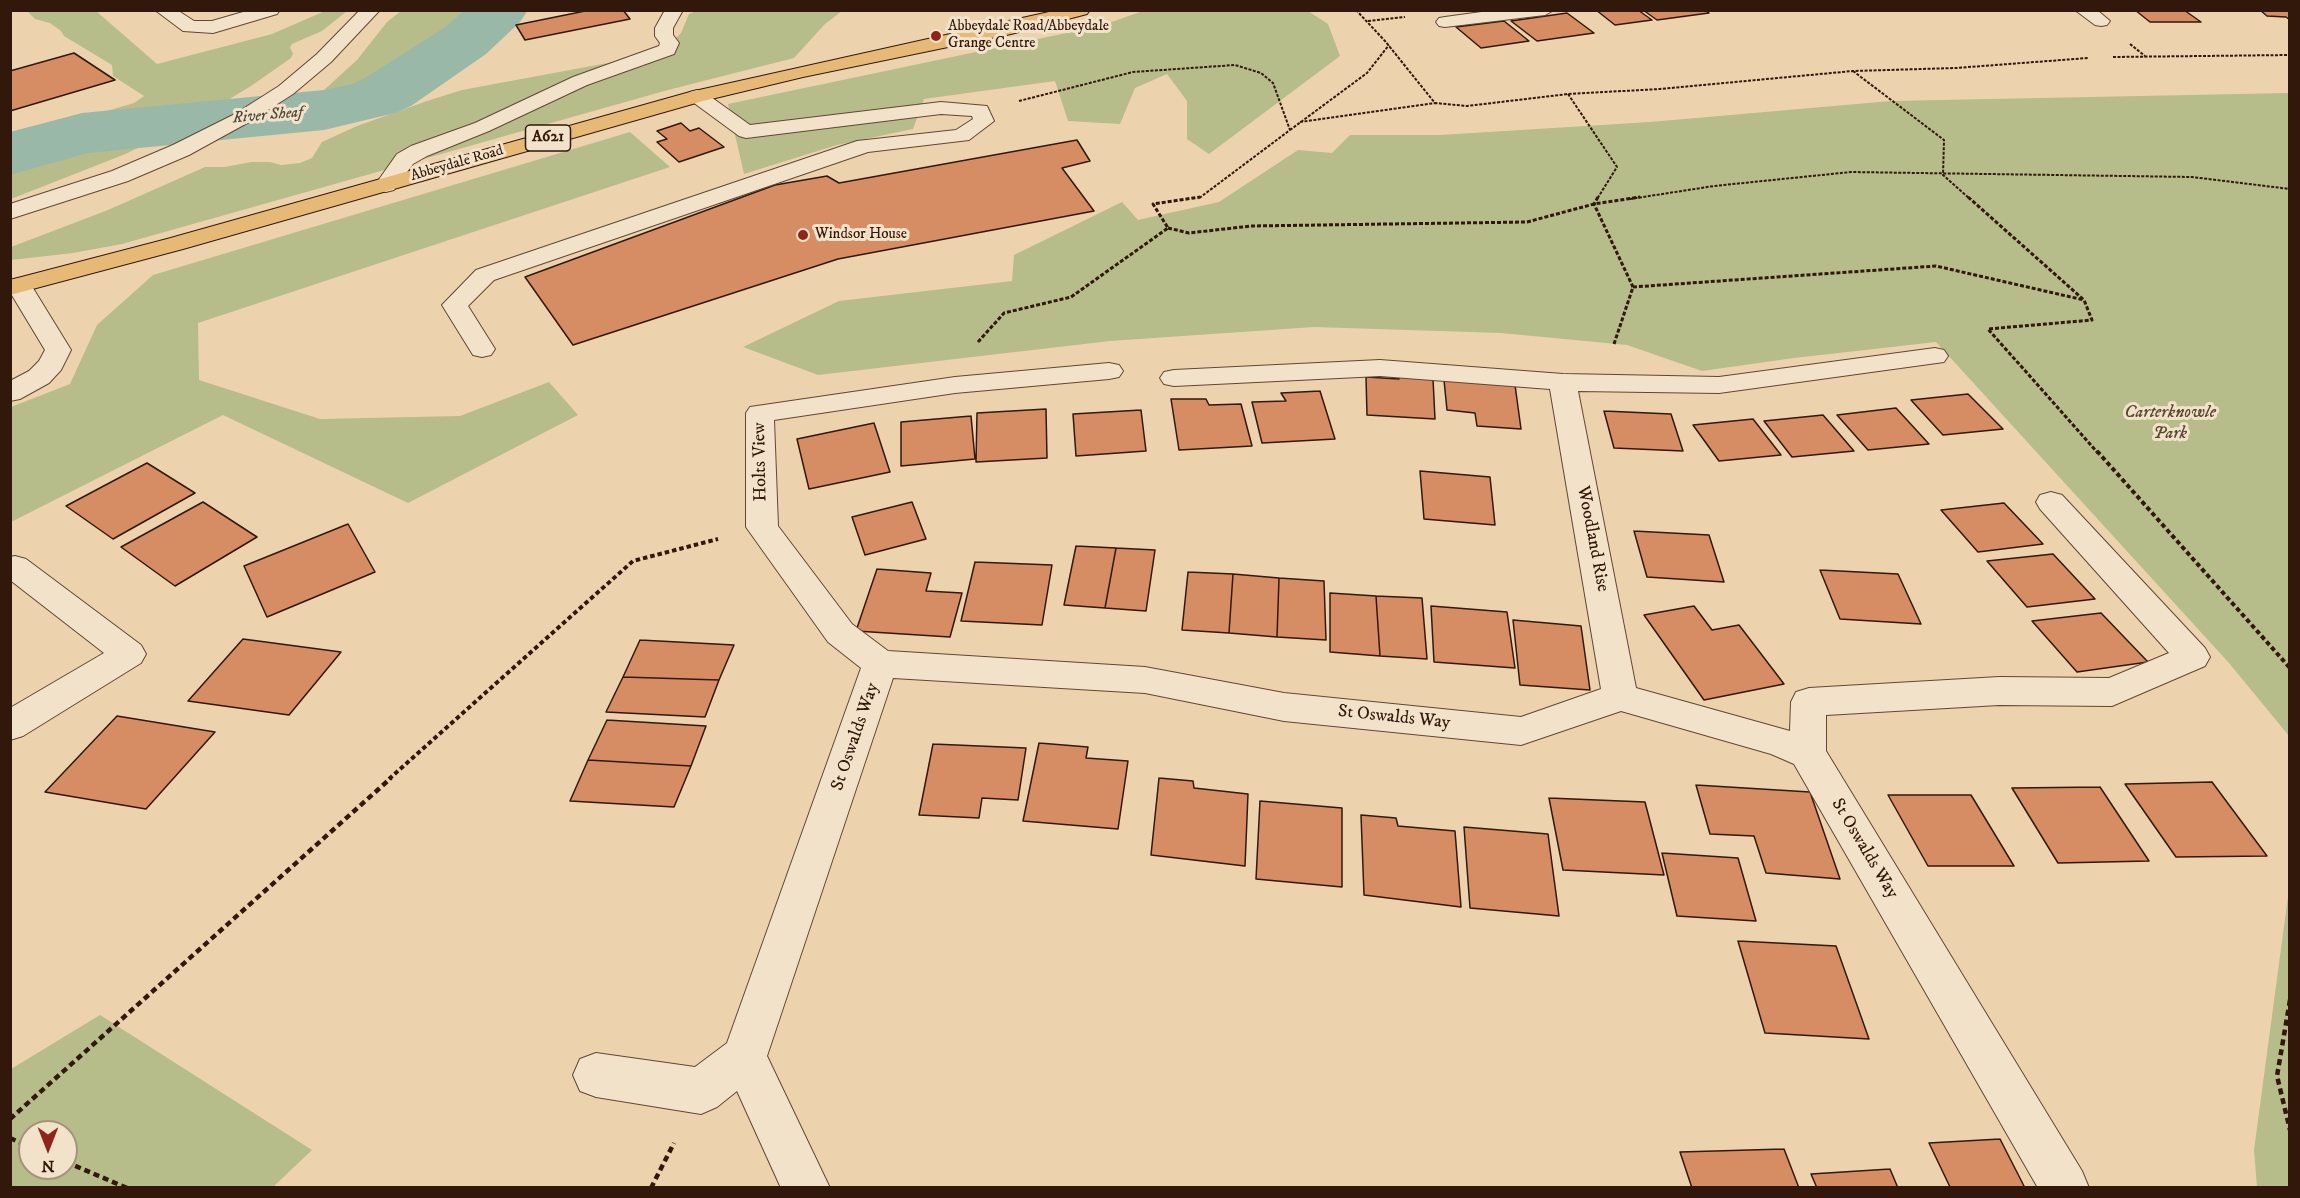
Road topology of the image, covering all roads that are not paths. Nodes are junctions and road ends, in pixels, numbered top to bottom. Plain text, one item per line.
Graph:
1 (164, 10) edge
2 (271, 10) edge
3 (371, 10) edge
4 (674, 10) edge
5 (1081, 10) edge
6 (1545, 10) edge
7 (2084, 10) edge
8 (2101, 21) dead end
9 (1444, 22) dead end
10 (696, 96) junction
11 (386, 185) junction
12 (10, 212) edge
13 (13, 286) edge
14 (482, 349) dead end
15 (1935, 356) dead end
16 (1109, 371) dead end
17 (1174, 378) dead end
18 (1563, 382) junction
19 (10, 393) edge
20 (2052, 501) dead end
21 (15, 567) dead end
22 (880, 664) junction
23 (1620, 697) junction
24 (10, 726) edge
25 (1807, 753) junction
26 (744, 1057) junction
27 (596, 1075) dead end
28 (806, 1188) edge
29 (2065, 1188) edge

1 - 2 street
3 - 12 street
4 - 11 street
5 - 10 main road, Abbeydale Road / A621
6 - 9 street
7 - 8 street
10 - 11 main road, Abbeydale Road / A621
10 - 14 street
11 - 13 main road, Abbeydale Road / A621
13 - 19 street
15 - 18 street
16 - 22 street, Holts View
17 - 18 street
18 - 23 street, Woodland Rise
20 - 25 street
21 - 24 street
22 - 23 street, St Oswalds Way
22 - 26 street, St Oswalds Way
23 - 25 street
25 - 29 street, St Oswalds Way
26 - 27 street
26 - 28 street

